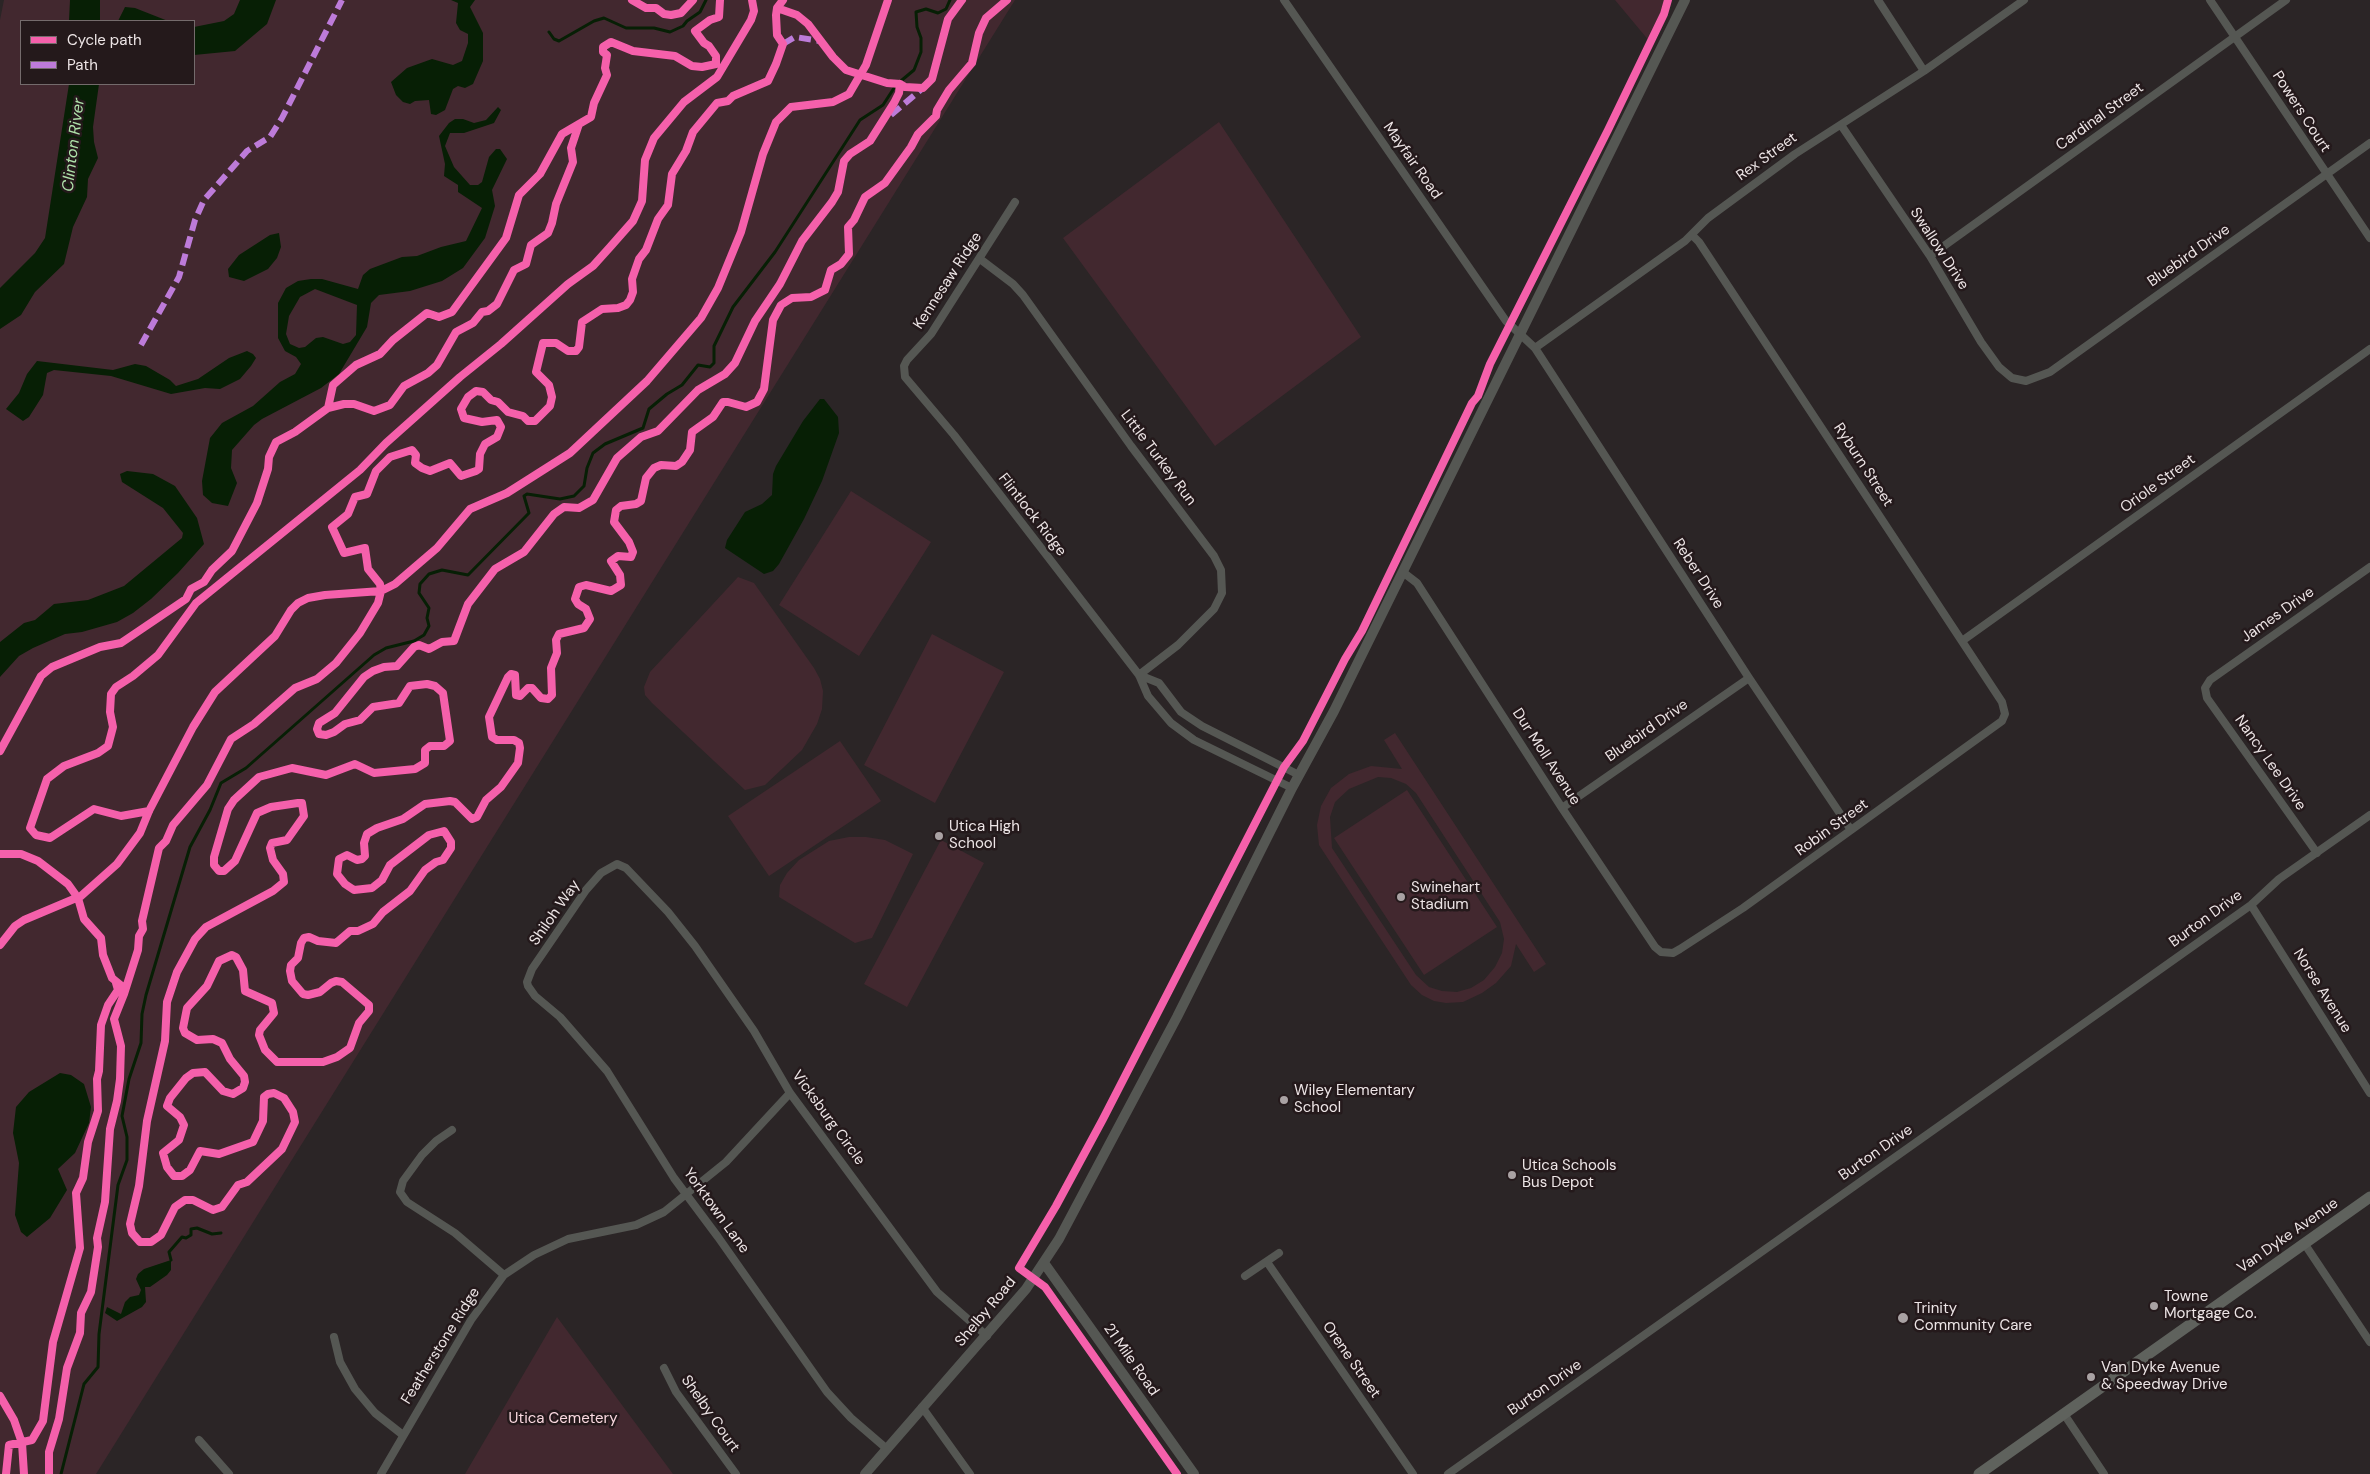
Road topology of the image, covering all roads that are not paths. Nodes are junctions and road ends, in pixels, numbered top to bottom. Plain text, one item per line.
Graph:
1 (1284, 0) edge
2 (1684, 0) edge
3 (1878, 0) edge
4 (2024, 0) edge
5 (2210, 0) edge
6 (2286, 0) edge
7 (2235, 36) junction
8 (1924, 71) junction
9 (1840, 125) junction
10 (2370, 143) edge
11 (2326, 175) junction
12 (1015, 202) dead end
13 (1692, 235) junction
14 (2370, 238) edge
15 (1930, 256) junction
16 (980, 259) junction
17 (1520, 335) junction
18 (1535, 348) junction
19 (2370, 350) edge
20 (904, 372) joint
21 (2020, 381) joint
22 (2370, 567) edge
23 (1404, 573) junction
24 (1962, 641) junction
25 (1140, 675) junction
26 (1749, 678) junction
27 (2205, 688) joint
28 (2006, 714) joint
29 (1209, 730) junction
30 (1201, 744) junction
31 (1299, 775) junction
32 (1292, 788) junction
33 (1562, 808) junction
34 (2370, 815) edge
35 (1851, 830) junction
36 (2317, 853) junction
37 (617, 864) joint
38 (2251, 905) junction
39 (1666, 953) joint
40 (528, 986) joint
41 (2370, 1093) edge
42 (790, 1094) junction
43 (452, 1130) dead end
44 (686, 1196) junction
45 (2370, 1197) edge
46 (2304, 1243) junction
47 (1279, 1253) dead end
48 (1267, 1262) junction
49 (1044, 1263) junction
50 (504, 1275) junction
51 (1245, 1276) dead end
52 (987, 1336) junction
53 (334, 1337) dead end
54 (2370, 1342) edge
55 (664, 1368) dead end
56 (922, 1407) junction
57 (2064, 1414) junction
58 (403, 1435) junction
59 (199, 1440) dead end
60 (887, 1449) junction
61 (230, 1474) edge
62 (381, 1474) edge
63 (736, 1474) edge
64 (866, 1474) edge
65 (970, 1474) edge
66 (1194, 1474) edge
67 (1413, 1474) edge
68 (1448, 1474) edge
69 (1979, 1474) edge
70 (2104, 1474) edge

1 - 17 street, Mayfair Road
2 - 17 street, Shelby Road
3 - 8 street
4 - 8 street, Rex Street
5 - 7 street, Powers Court
6 - 7 street, Cardinal Street
7 - 11 street, Powers Court
7 - 15 street, Cardinal Street
8 - 9 street, Rex Street
9 - 13 street, Rex Street
9 - 15 street, Swallow Drive
10 - 11 street, Bluebird Drive
11 - 14 street, Powers Court
11 - 21 street, Bluebird Drive
12 - 16 street, Kennesaw Ridge
13 - 18 street, Rex Street
13 - 24 street, Ryburn Street
15 - 21 street, Swallow Drive
16 - 20 street, Kennesaw Ridge
16 - 25 street, Little Turkey Run
17 - 18 street, Reber Drive
17 - 23 street, Shelby Road
18 - 26 street, Reber Drive
19 - 24 street, Oriole Street
20 - 25 street, Flintlock Ridge
22 - 27 street, James Drive
23 - 31 street, Shelby Road
23 - 33 street, Dur Moll Avenue
24 - 28 street, Ryburn Street
25 - 29 street, Flintlock Ridge
25 - 30 street, Flintlock Ridge
26 - 33 street, Bluebird Drive
26 - 35 street, Reber Drive
27 - 36 street, Nancy Lee Drive
28 - 35 street, Robin Street
29 - 30 street
29 - 31 street, Flintlock Ridge
30 - 32 street, Flintlock Ridge
31 - 32 street, Shelby Road
32 - 49 street, Shelby Road
33 - 39 street, Dur Moll Avenue
34 - 36 street, Burton Drive
35 - 39 street, Robin Street
36 - 38 street, Burton Drive
37 - 40 street, Shiloh Way
37 - 42 street, Vicksburg Circle
38 - 41 street, Norse Avenue
38 - 68 street, Burton Drive
40 - 44 street, Yorktown Lane
42 - 44 street, Featherstone Ridge
42 - 52 street, Vicksburg Circle
43 - 50 street
44 - 50 street, Featherstone Ridge
44 - 60 street, Yorktown Lane
45 - 46 main road, Van Dyke Avenue
46 - 54 street
46 - 57 main road, Van Dyke Avenue
47 - 48 street
48 - 51 street
48 - 67 street, Orene Street
49 - 52 street, Shelby Road
49 - 66 street, 21 Mile Road
50 - 58 street, Featherstone Ridge
52 - 56 street, Shelby Road
53 - 58 street
55 - 63 street, Shelby Court
56 - 60 street, Shelby Road
56 - 65 street
57 - 69 main road, Van Dyke Avenue
57 - 70 street
58 - 62 street, Featherstone Ridge
59 - 61 street
60 - 64 street, Shelby Road

